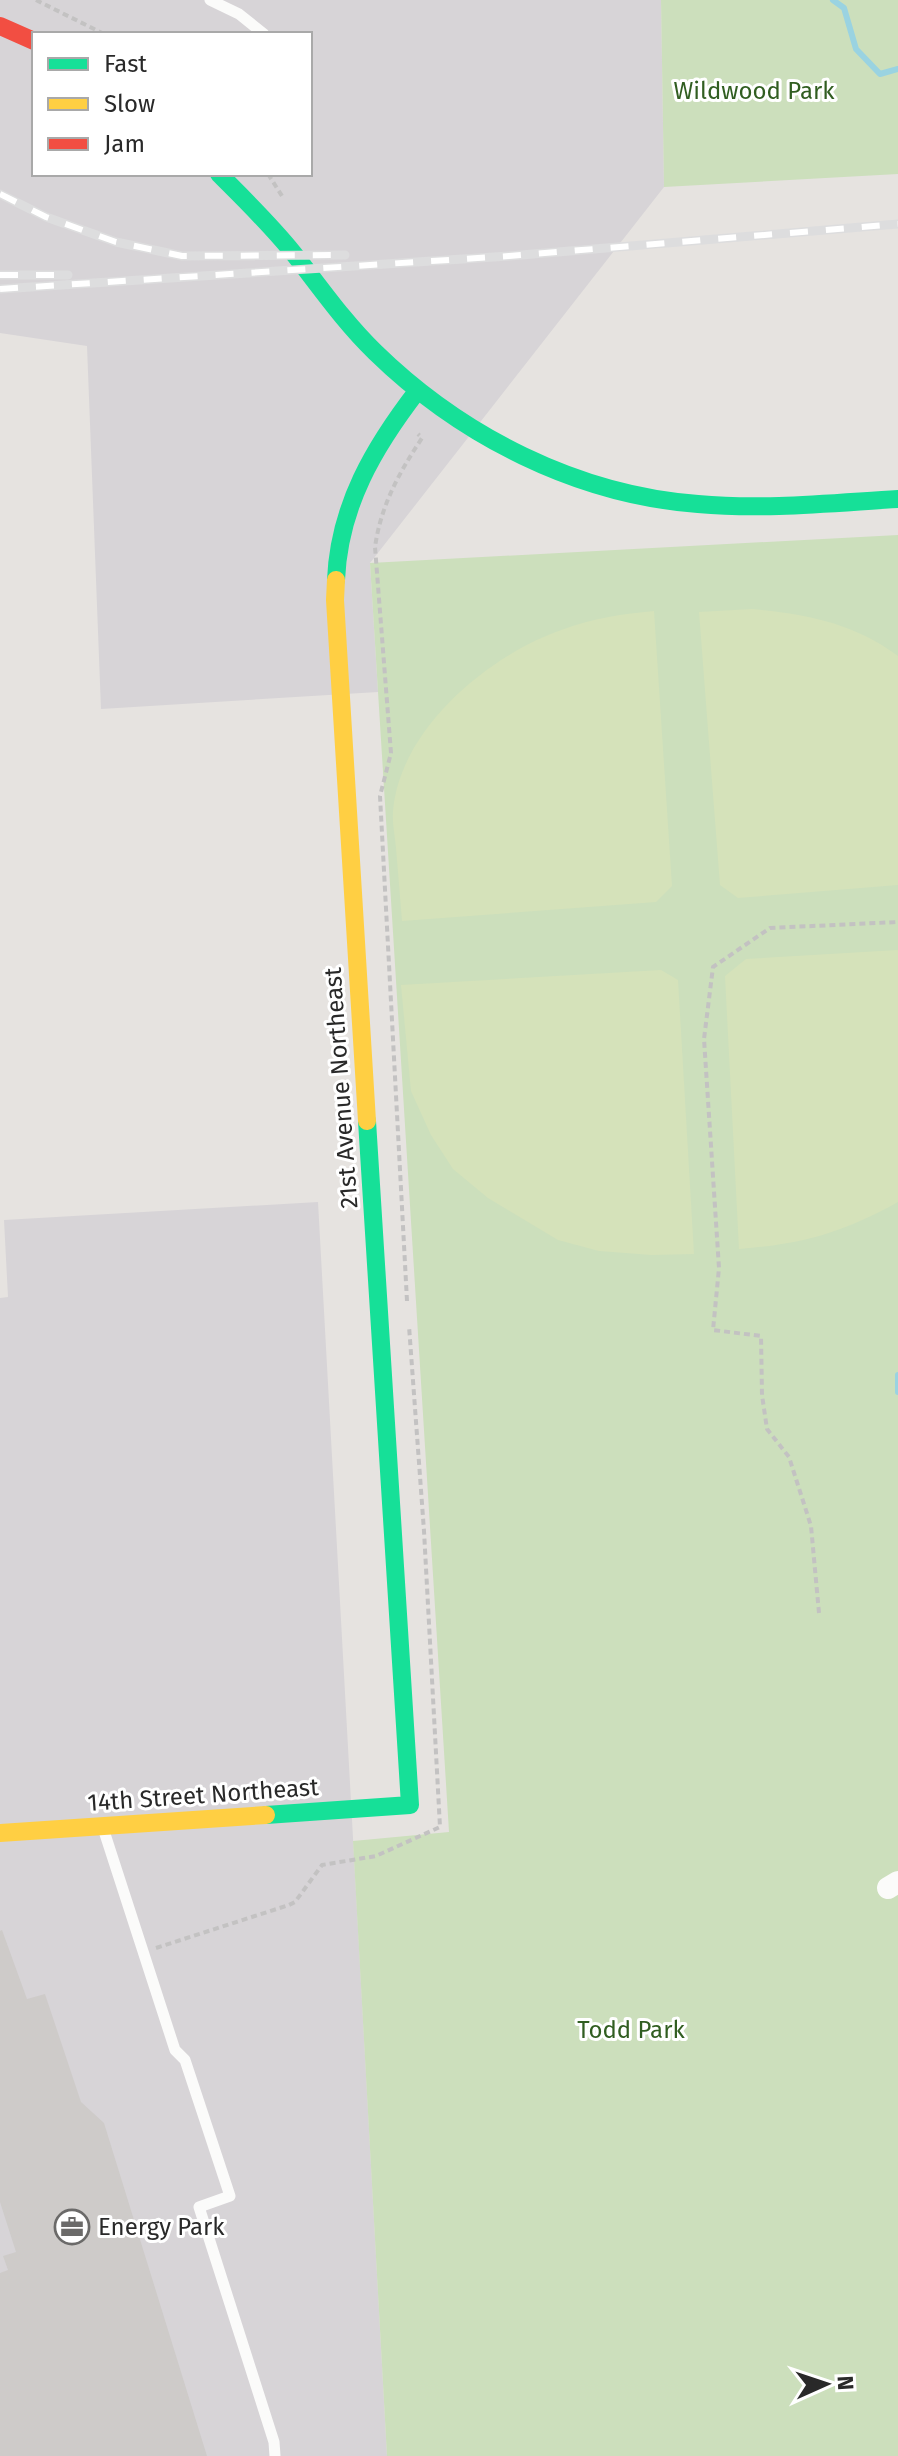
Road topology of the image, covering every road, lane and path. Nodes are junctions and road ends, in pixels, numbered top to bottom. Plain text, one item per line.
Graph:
1 (36, 0) edge
2 (210, 0) edge
3 (0, 26) edge
4 (100, 32) edge
5 (262, 32) edge
6 (32, 40) edge
7 (221, 176) edge
8 (418, 390) junction
9 (396, 416) junction
10 (898, 499) edge
11 (898, 922) edge
12 (407, 1303) dead end
13 (408, 1319) dead end
14 (819, 1613) dead end
15 (410, 1805) joint
16 (103, 1826) junction
17 (0, 1833) edge
18 (142, 1953) junction
19 (275, 2456) edge

1 - 4 path
2 - 5 lane
3 - 6 street
7 - 8 street
8 - 9 street, 21st Avenue Northeast
8 - 10 street
9 - 12 path
9 - 15 street, 21st Avenue Northeast
11 - 14 path
13 - 18 path
15 - 16 street, 14th Street Northeast
16 - 17 street, 14th Street Northeast
16 - 18 lane
18 - 19 lane

